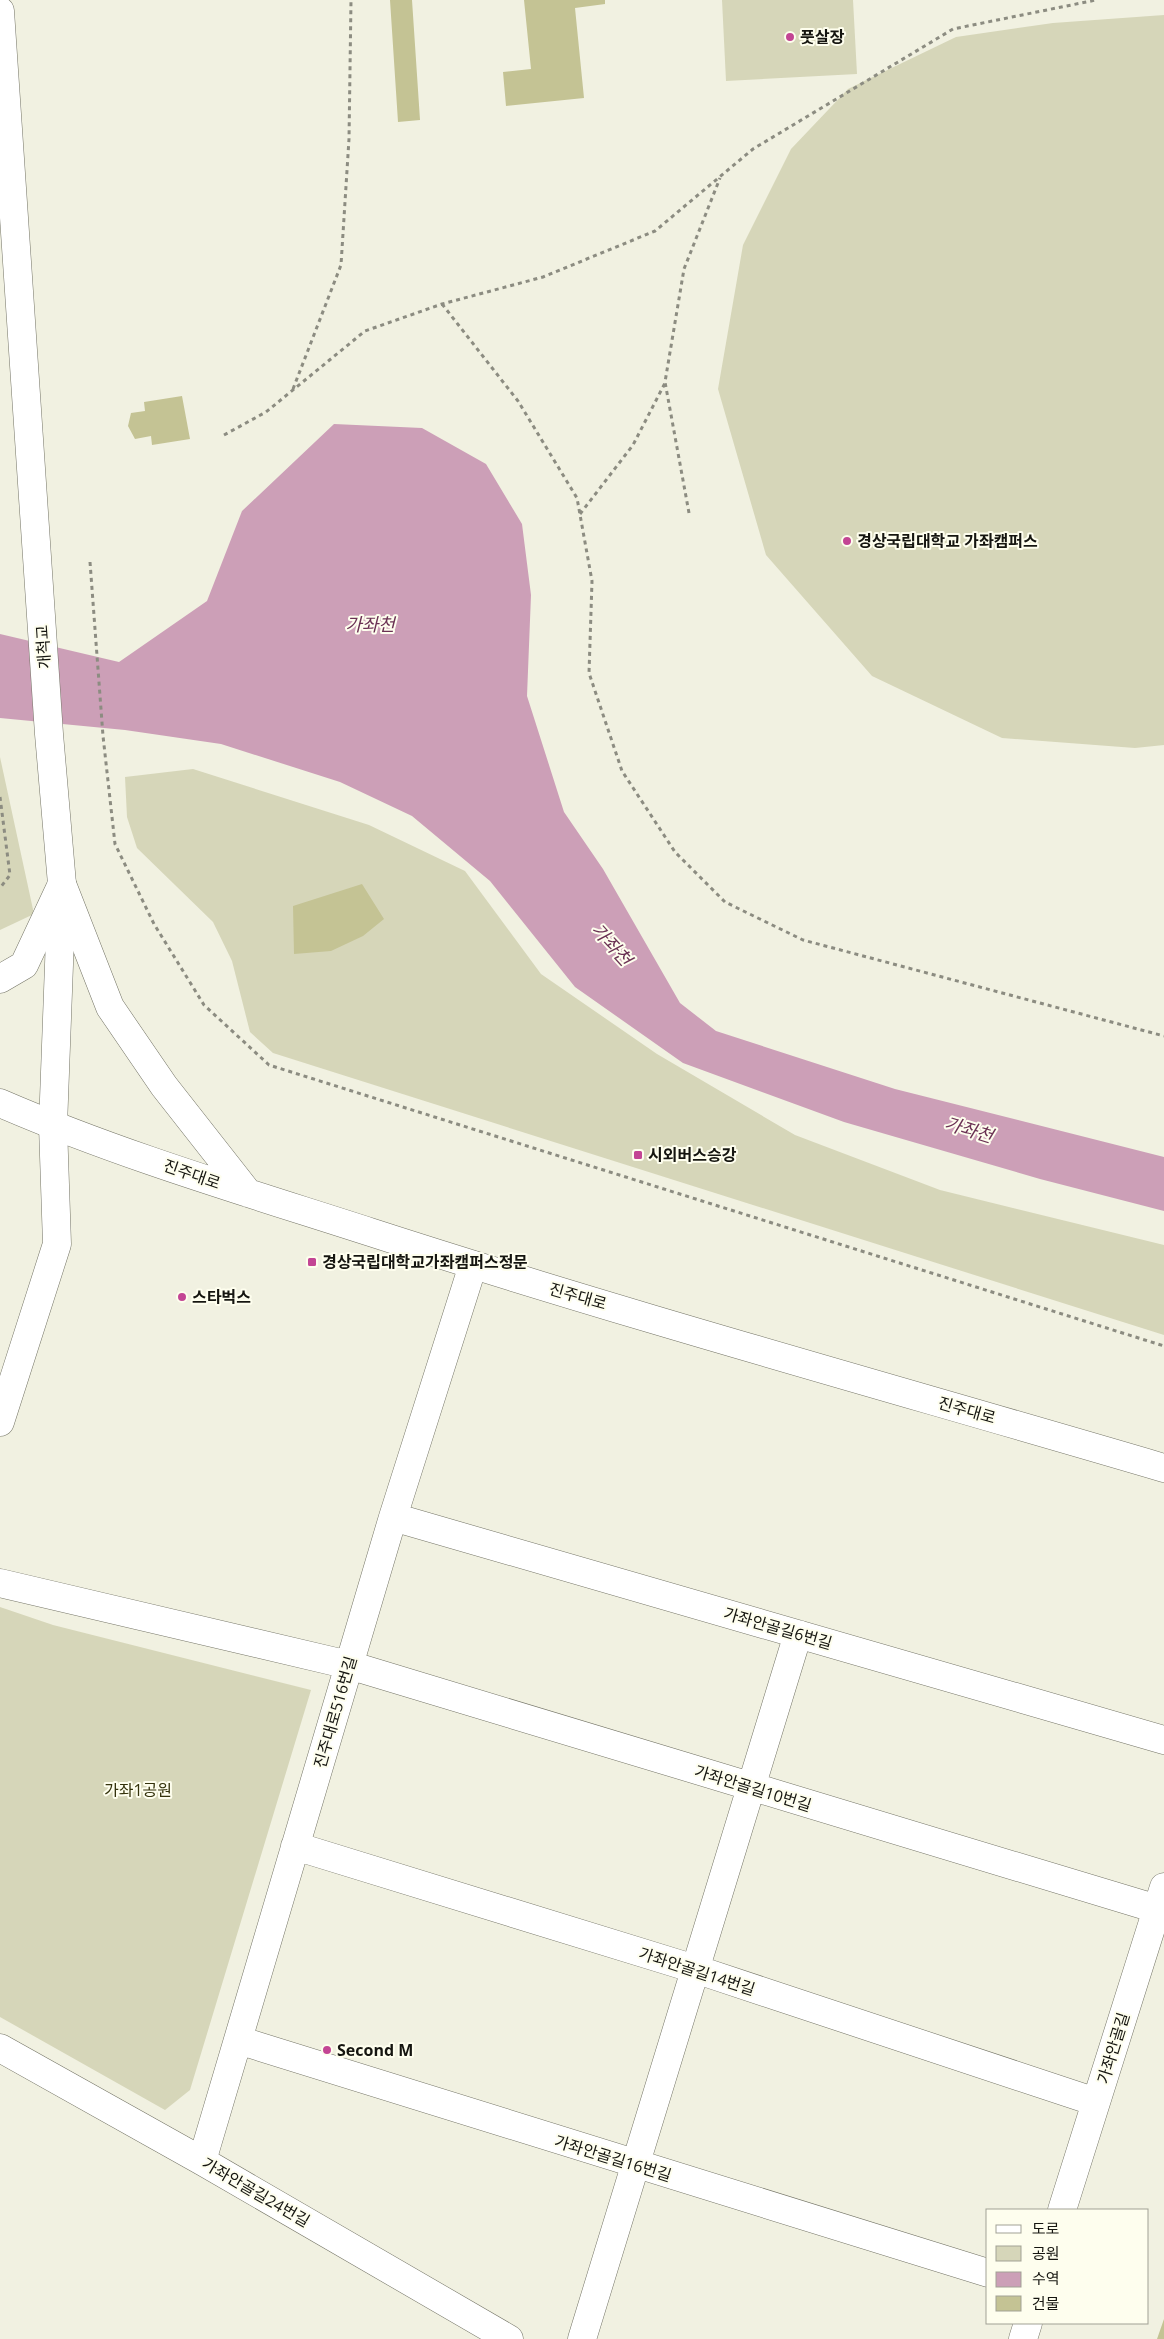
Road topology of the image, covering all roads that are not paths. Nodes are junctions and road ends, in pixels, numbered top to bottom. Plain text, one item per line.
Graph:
1 (0, 11) edge
2 (62, 884) junction
3 (0, 979) edge
4 (0, 1103) edge
5 (53, 1126) junction
6 (248, 1193) junction
7 (473, 1265) junction
8 (0, 1422) edge
9 (1164, 1468) edge
10 (393, 1516) junction
11 (0, 1583) edge
12 (798, 1634) junction
13 (349, 1665) junction
14 (1164, 1740) edge
15 (751, 1787) junction
16 (295, 1846) junction
17 (1161, 1898) edge
18 (695, 1969) junction
19 (238, 2040) junction
20 (0, 2048) edge
21 (1096, 2102) junction
22 (202, 2161) junction
23 (635, 2165) junction
24 (1062, 2209) edge
25 (986, 2272) edge
26 (1028, 2324) edge
27 (509, 2339) edge
28 (582, 2339) edge
29 (1023, 2339) edge

1 - 2 street, 개척교
2 - 3 street
2 - 5 street
2 - 6 street
4 - 5 street, 진주대로
5 - 6 street, 진주대로
5 - 8 street
6 - 7 street, 진주대로
7 - 9 street, 진주대로
7 - 10 street, 진주대로516번길
10 - 12 street, 가좌안골길6번길
10 - 13 street, 진주대로516번길
11 - 13 street, 가좌안골길10번길
12 - 14 street, 가좌안골길6번길
12 - 15 street
13 - 15 street, 가좌안골길10번길
13 - 16 street, 진주대로516번길
15 - 17 street, 가좌안골길10번길
15 - 18 street
16 - 18 street, 가좌안골길14번길
16 - 19 street, 진주대로516번길
17 - 21 street, 가좌안골길
18 - 21 street, 가좌안골길14번길
18 - 23 street
19 - 22 street, 진주대로516번길
19 - 23 street, 가좌안골길16번길
20 - 22 street, 가좌안골길24번길
21 - 24 street, 가좌안골길
22 - 27 street, 가좌안골길24번길
23 - 25 street, 가좌안골길16번길
23 - 28 street
26 - 29 street

